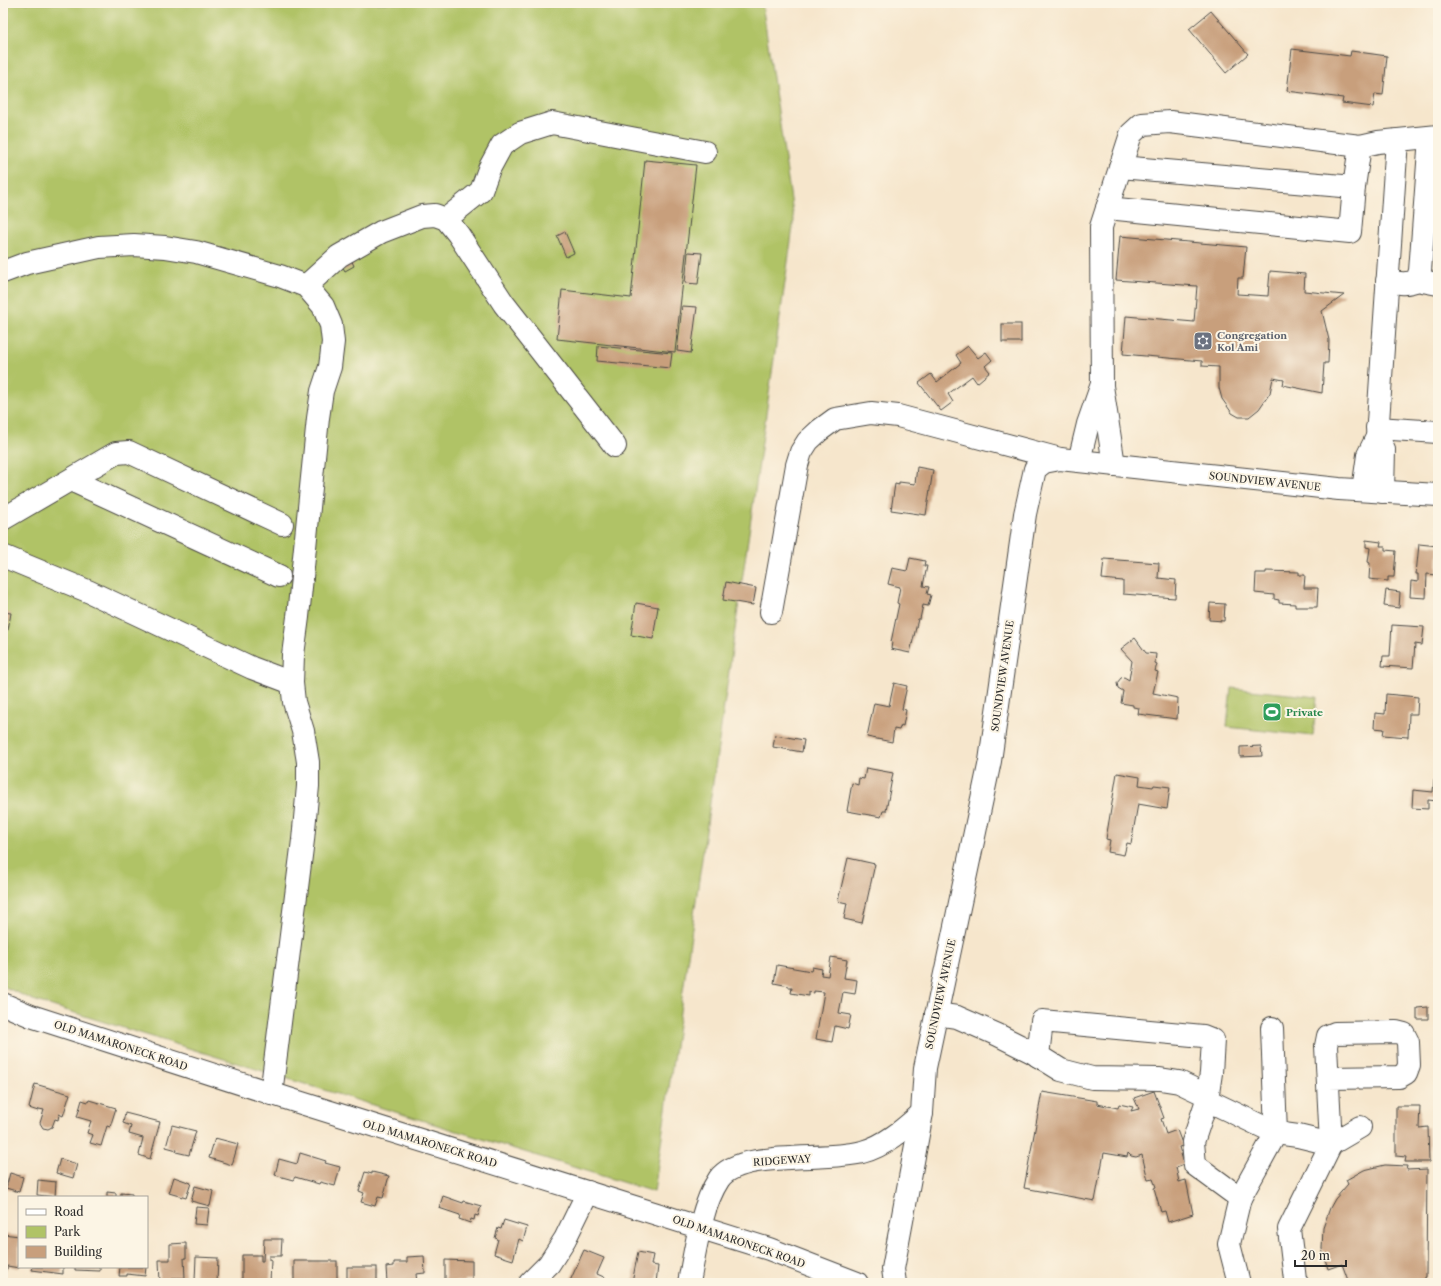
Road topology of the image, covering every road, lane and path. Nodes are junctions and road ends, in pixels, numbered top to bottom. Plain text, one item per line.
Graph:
1 (1434, 136) edge
2 (1397, 140) junction
3 (1360, 146) junction
4 (705, 152) dead end
5 (1120, 167) junction
6 (1354, 187) junction
7 (1107, 208) junction
8 (446, 219) junction
9 (3, 272) edge
10 (1387, 281) junction
11 (1428, 282) edge
12 (306, 286) junction
13 (1102, 386) junction
14 (1377, 432) junction
15 (1438, 432) edge
16 (615, 446) dead end
17 (1069, 460) junction
18 (1114, 465) junction
19 (71, 480) junction
20 (1373, 491) junction
21 (1438, 495) edge
22 (3, 519) edge
23 (282, 524) dead end
24 (3, 556) edge
25 (278, 576) dead end
26 (771, 612) dead end
27 (292, 683) junction
28 (3, 1004) edge
29 (936, 1014) junction
30 (1272, 1028) dead end
31 (1035, 1054) junction
32 (1328, 1078) dead end
33 (270, 1094) junction
34 (1207, 1100) junction
35 (922, 1114) junction
36 (1360, 1127) dead end
37 (1276, 1132) junction
38 (1331, 1144) junction
39 (588, 1192) junction
40 (1240, 1198) junction
41 (700, 1227) junction
42 (530, 1283) edge
43 (689, 1283) edge
44 (857, 1283) edge
45 (895, 1283) edge
46 (1240, 1283) edge
47 (1297, 1283) edge

1 - 2 street
1 - 11 street
2 - 3 street
2 - 10 street
3 - 5 street
3 - 6 street
4 - 8 street
5 - 6 street
5 - 7 street
6 - 7 street
7 - 13 street
8 - 12 street
8 - 16 street
9 - 12 street
10 - 11 street
10 - 14 street
12 - 27 street
13 - 17 street
13 - 18 street
14 - 15 street
14 - 20 street
17 - 18 street, SOUNDVIEW AVENUE
17 - 26 street
17 - 29 street, SOUNDVIEW AVENUE
18 - 20 street, SOUNDVIEW AVENUE
19 - 22 street
19 - 23 street
19 - 25 street
20 - 21 street, SOUNDVIEW AVENUE
24 - 27 street
27 - 33 street
28 - 33 street, OLD MAMARONECK ROAD
29 - 31 street
29 - 35 street, SOUNDVIEW AVENUE
30 - 37 street
31 - 34 street
31 - 34 street
32 - 38 street
33 - 39 street, OLD MAMARONECK ROAD
34 - 37 street
34 - 40 street
35 - 41 street, RIDGEWAY
35 - 45 street, SOUNDVIEW AVENUE
36 - 38 street
37 - 38 street
37 - 40 street
38 - 47 street
39 - 41 street, OLD MAMARONECK ROAD
39 - 42 street
40 - 46 street
41 - 43 street, RIDGEWAY
41 - 44 street, OLD MAMARONECK ROAD

